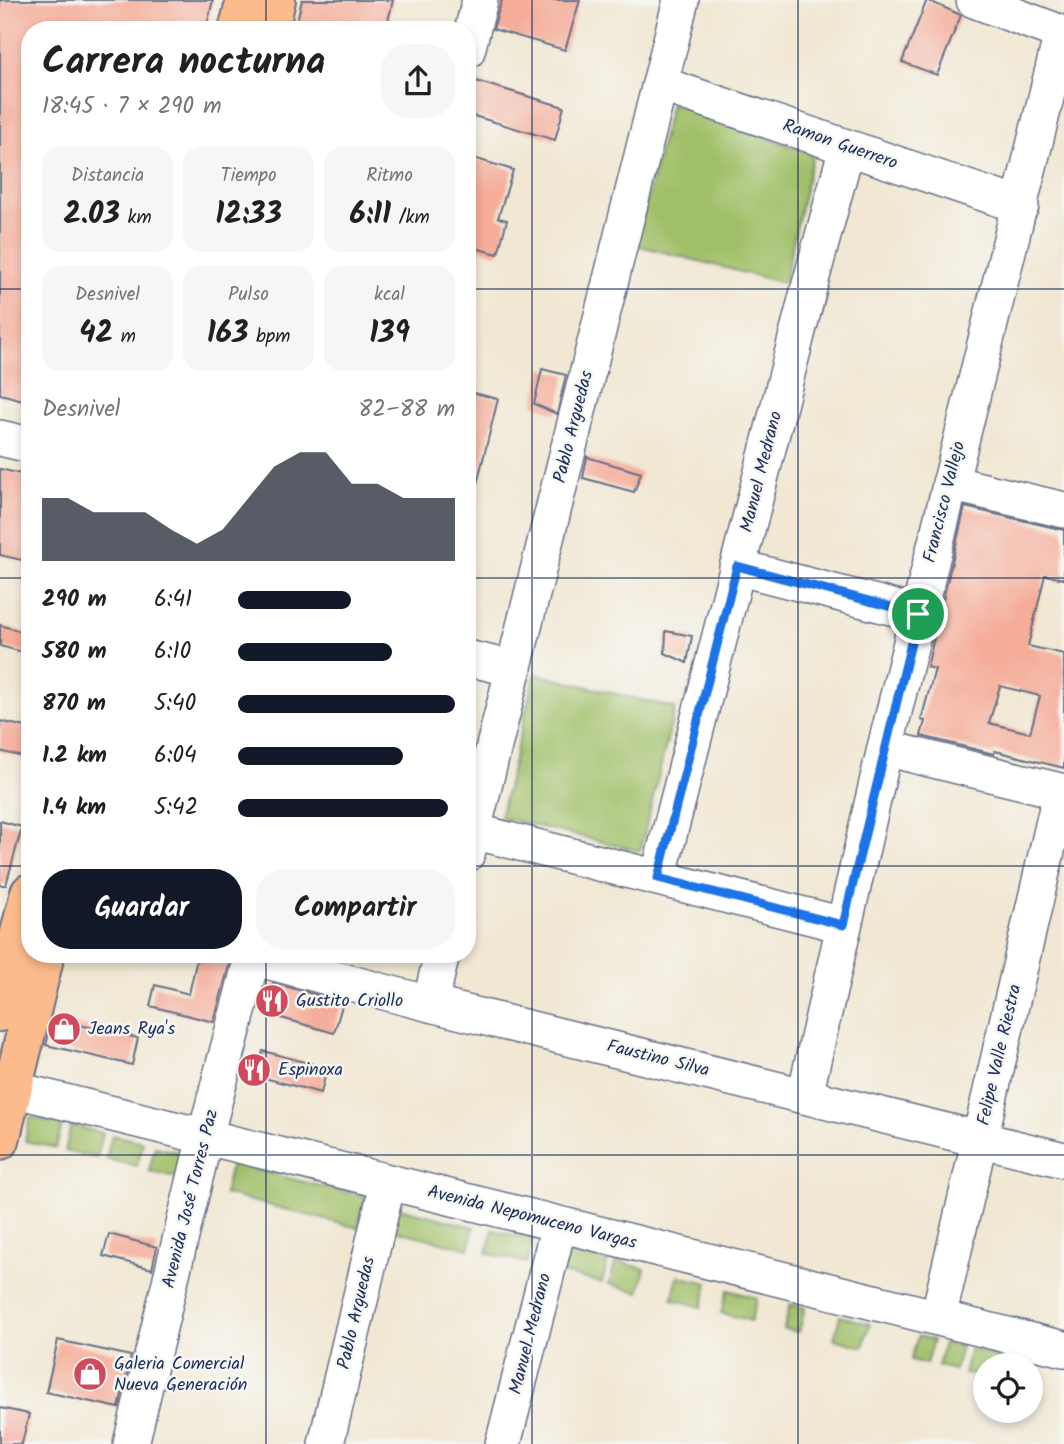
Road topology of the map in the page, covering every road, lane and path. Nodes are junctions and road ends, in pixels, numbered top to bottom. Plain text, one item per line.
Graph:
1 (246, 0) edge
2 (276, 0) edge
3 (480, 0) edge
4 (681, 0) edge
5 (974, 0) edge
6 (241, 21) edge
7 (271, 21) edge
8 (475, 21) edge
9 (1063, 33) edge
10 (660, 84) junction
11 (848, 147) junction
12 (1021, 206) junction
13 (0, 439) edge
14 (21, 443) edge
15 (950, 483) junction
16 (1064, 510) edge
17 (737, 566) junction
18 (918, 614) junction
19 (476, 660) edge
20 (514, 669) junction
21 (885, 748) junction
22 (1063, 792) edge
23 (476, 818) edge
24 (476, 843) edge
25 (658, 878) junction
26 (843, 925) junction
27 (21, 929) edge
28 (42, 963) edge
29 (251, 963) edge
30 (279, 963) edge
31 (440, 963) edge
32 (430, 1004) junction
33 (0, 1012) edge
34 (6, 1088) edge
35 (805, 1095) junction
36 (205, 1138) junction
37 (980, 1139) junction
38 (0, 1140) edge
39 (1064, 1160) edge
40 (388, 1182) junction
41 (559, 1225) junction
42 (938, 1318) junction
43 (1064, 1349) edge
44 (131, 1444) edge
45 (326, 1444) edge
46 (504, 1444) edge

1 - 6 main road
2 - 7 main road
3 - 8 street
4 - 10 street, Pablo Arguedas
5 - 9 street
9 - 12 street, Francisco Vallejo
10 - 11 street, Ramon Guerrero
10 - 20 street, Pablo Arguedas
11 - 12 street, Ramon Guerrero
11 - 17 street, Manuel Medrano
12 - 15 street, Francisco Vallejo
13 - 14 street
15 - 16 street
15 - 18 street, Francisco Vallejo
17 - 18 street
17 - 25 street, Manuel Medrano
18 - 21 street, Francisco Vallejo
19 - 20 street
20 - 23 street, Pablo Arguedas
21 - 22 street
21 - 26 street, Francisco Vallejo
22 - 37 street, Felipe Valle Riestra
24 - 25 street
25 - 26 street
26 - 35 street, Francisco Vallejo
27 - 33 main road
28 - 34 main road
29 - 36 street, Avenida José Torres Paz
30 - 32 street, Faustino Silva
31 - 32 street
32 - 35 street, Faustino Silva
34 - 36 street, Avenida Nepomuceno Vargas
34 - 38 main road
35 - 37 street, Faustino Silva
36 - 40 street, Avenida Nepomuceno Vargas
36 - 44 street, Avenida José Torres Paz
37 - 39 street, Faustino Silva
37 - 42 street, Felipe Valle Riestra
40 - 41 street, Avenida Nepomuceno Vargas
40 - 45 street, Pablo Arguedas
41 - 42 street, Avenida Nepomuceno Vargas
41 - 46 street, Manuel Medrano
42 - 43 street, Avenida Nepomuceno Vargas

